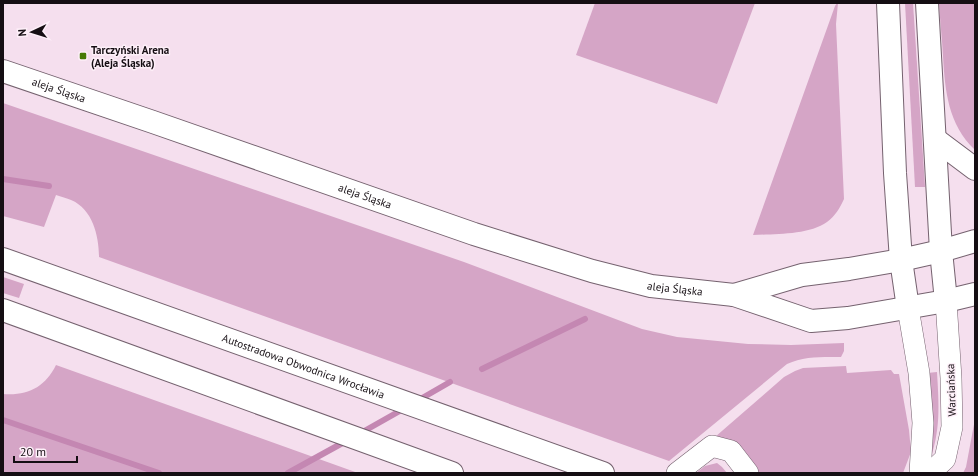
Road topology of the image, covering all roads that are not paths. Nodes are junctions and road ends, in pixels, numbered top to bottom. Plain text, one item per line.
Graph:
1 (888, 3) edge
2 (927, 3) edge
3 (3, 71) edge
4 (935, 139) junction
5 (975, 169) edge
6 (975, 241) edge
7 (941, 251) junction
8 (3, 259) edge
9 (901, 260) junction
10 (975, 294) edge
11 (734, 296) junction
12 (946, 301) junction
13 (908, 308) junction
14 (3, 310) edge
15 (452, 473) edge
16 (603, 473) edge
17 (677, 473) edge
18 (748, 473) edge
19 (920, 473) edge
20 (930, 473) edge

1 - 9 main road
2 - 4 main road
3 - 11 main road, aleja Śląska
4 - 5 main road
4 - 7 main road
6 - 7 main road, aleja Śląska
7 - 9 main road, aleja Śląska
7 - 12 main road
8 - 16 main road, Autostradowa Obwodnica Wrocławia
9 - 11 main road, aleja Śląska
9 - 13 main road
10 - 12 main road, aleja Śląska
11 - 13 main road, aleja Śląska
12 - 13 main road, aleja Śląska
12 - 20 street, Warciańska
13 - 19 street
14 - 15 main road
17 - 18 street

